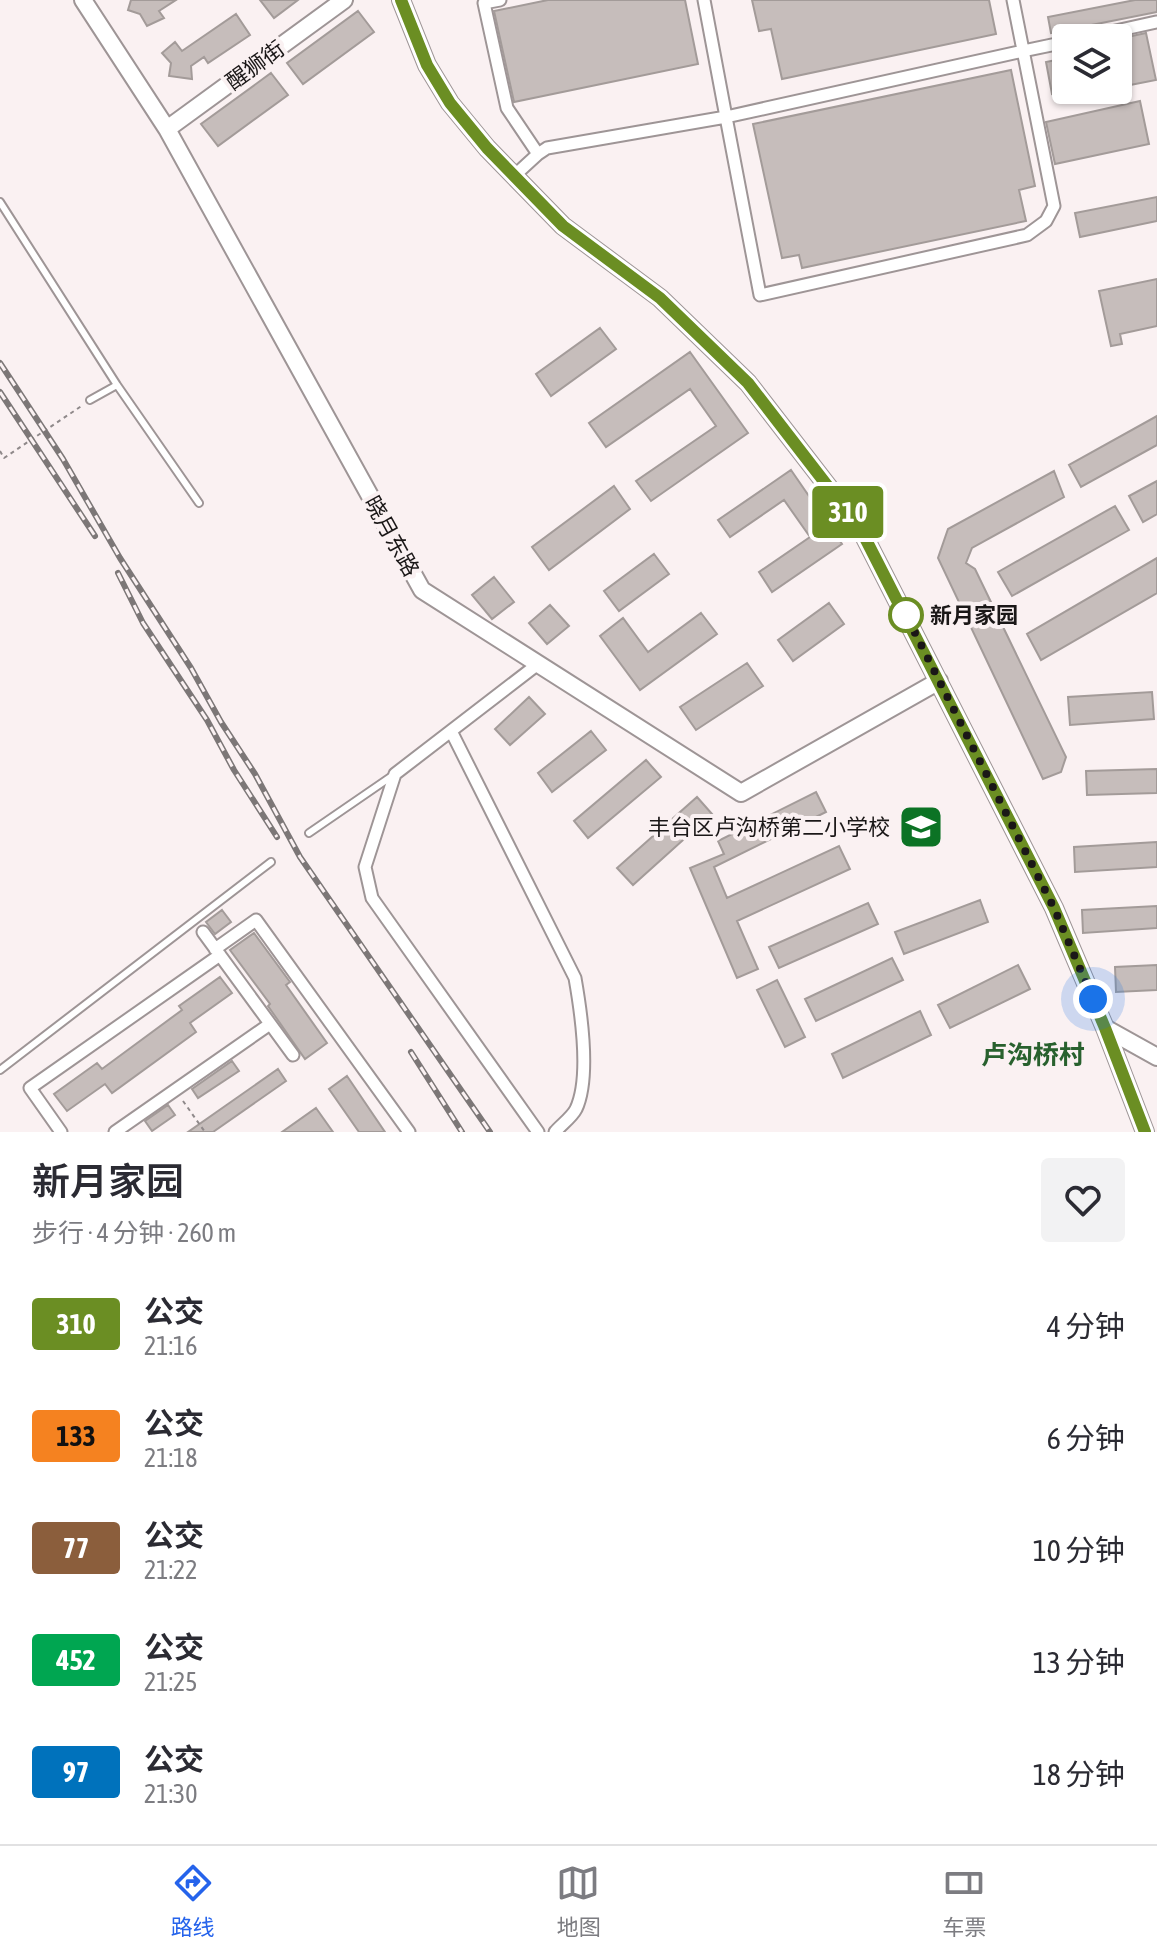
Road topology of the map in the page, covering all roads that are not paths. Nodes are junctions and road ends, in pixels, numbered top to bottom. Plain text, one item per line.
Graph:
1 (83, 0) edge
2 (344, 0) edge
3 (401, 0) edge
4 (500, 0) edge
5 (704, 0) edge
6 (1013, 0) edge
7 (1156, 22) edge
8 (1132, 27) edge
9 (1052, 45) edge
10 (1023, 51) junction
11 (726, 117) junction
12 (167, 129) junction
13 (538, 154) junction
14 (514, 176) junction
15 (0, 202) edge
16 (117, 385) junction
17 (90, 400) road end
18 (199, 503) dead end
19 (538, 664) junction
20 (939, 681) junction
21 (451, 731) junction
22 (395, 774) junction
23 (309, 833) dead end
24 (271, 862) dead end
25 (203, 932) dead end
26 (218, 952) junction
27 (270, 1024) junction
28 (1105, 1028) junction
29 (293, 1055) dead end
30 (1157, 1057) edge
31 (0, 1070) edge
32 (61, 1132) edge
33 (115, 1132) edge
34 (409, 1132) edge
35 (538, 1132) edge
36 (555, 1132) edge
37 (1145, 1132) edge

1 - 12 street, 晓月东路
2 - 12 street, 醒狮街
3 - 14 street
4 - 13 street
5 - 11 street
6 - 10 street
7 - 8 street
9 - 10 street
10 - 11 street
10 - 11 street
11 - 13 street
12 - 19 street, 晓月东路
13 - 14 street
14 - 20 street
15 - 16 lane
16 - 17 lane
16 - 18 lane
19 - 20 street, 晓月东路
19 - 21 street
20 - 28 street
21 - 22 street
21 - 36 street
22 - 23 lane
22 - 35 street
24 - 31 lane
25 - 26 street
26 - 27 street
26 - 32 street
26 - 34 street
27 - 29 street
27 - 33 street
28 - 30 street
28 - 37 street

